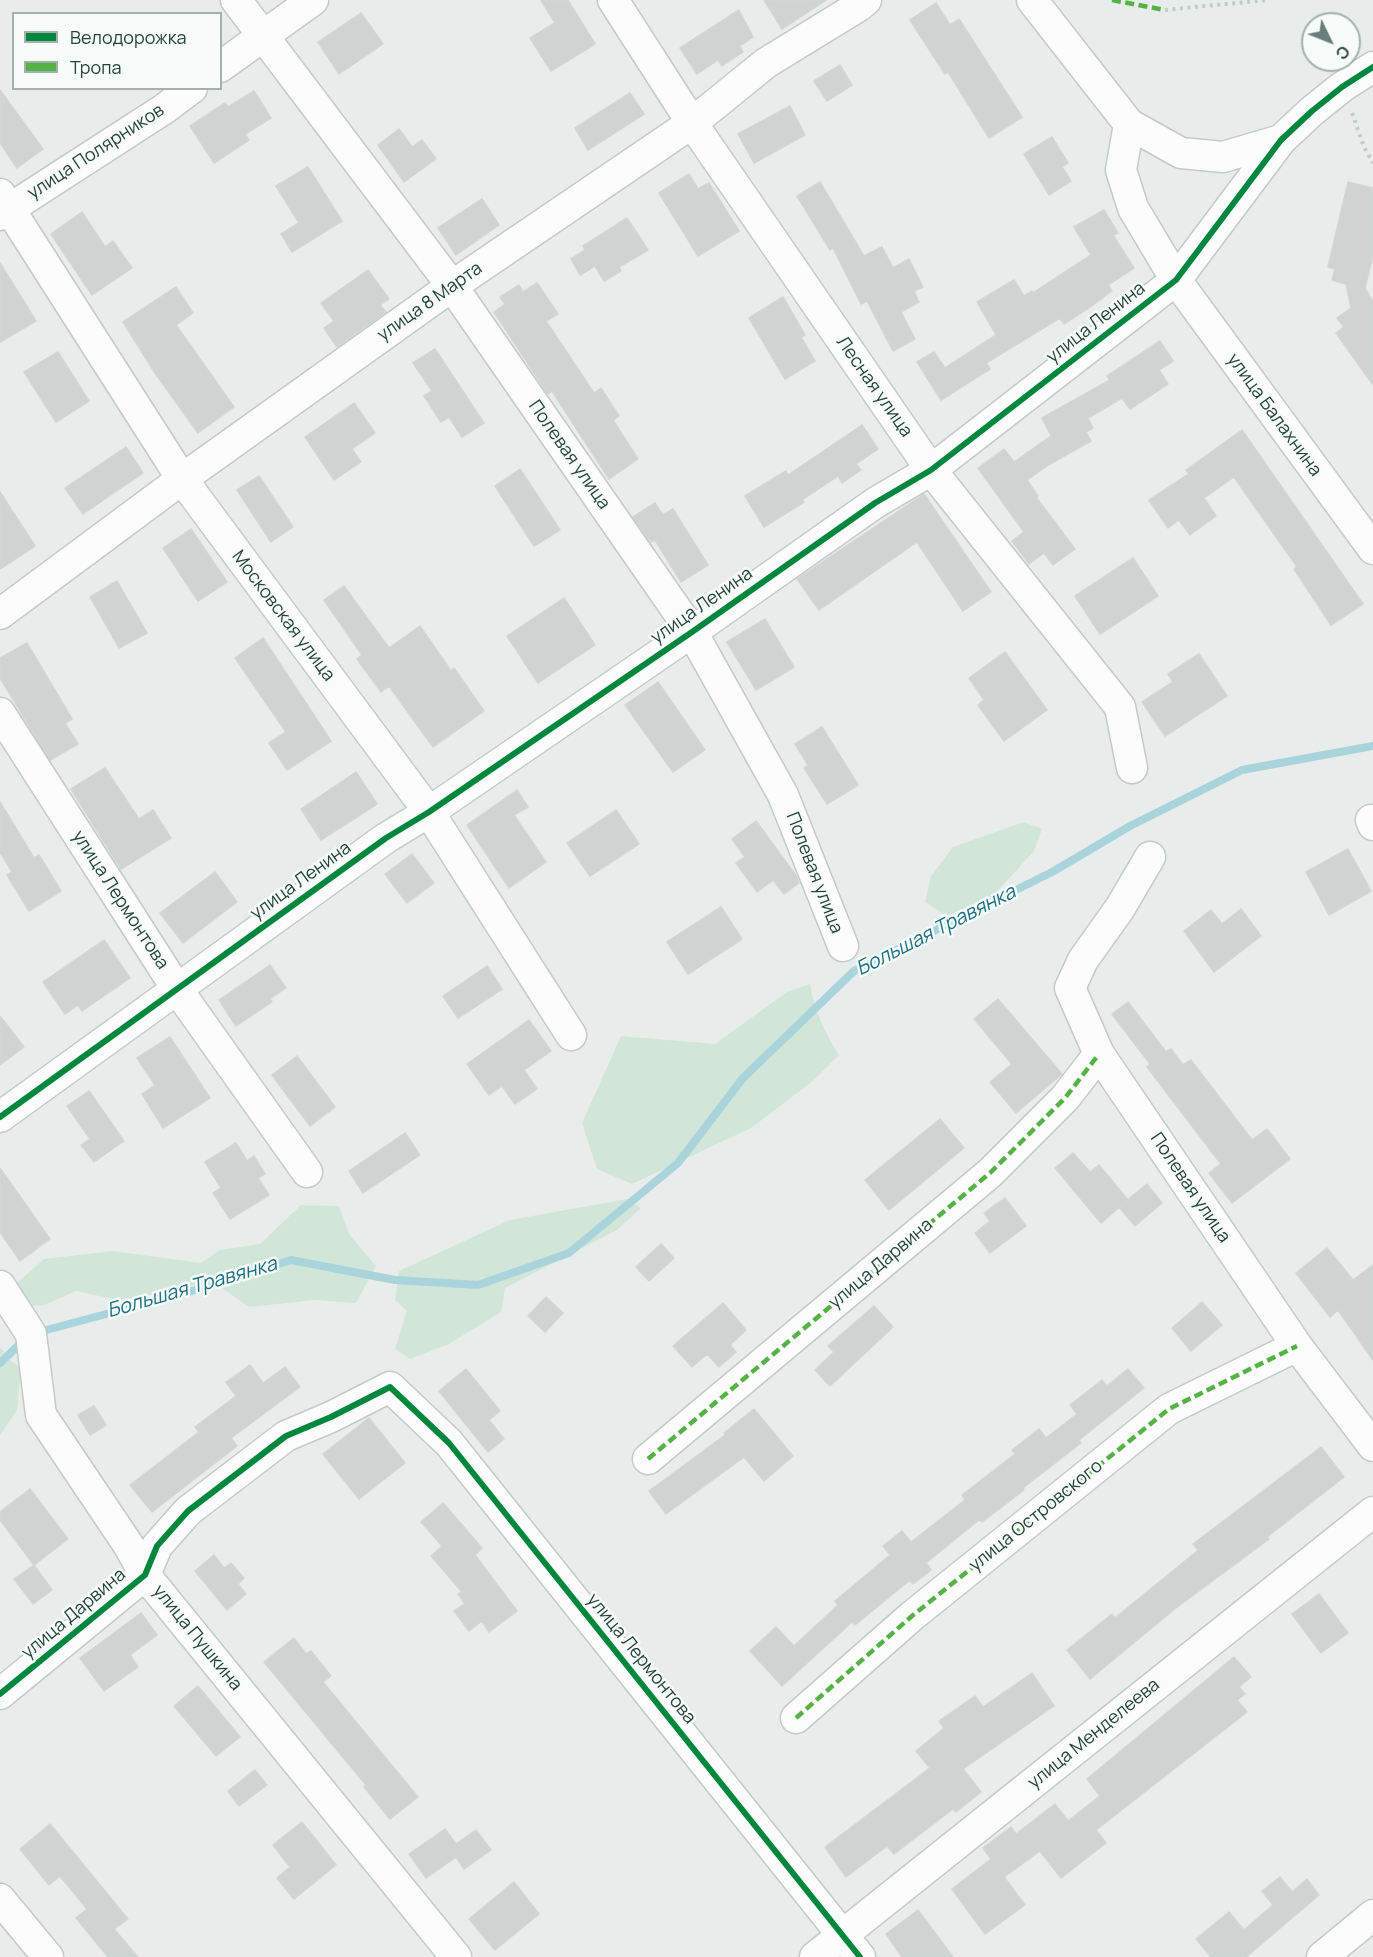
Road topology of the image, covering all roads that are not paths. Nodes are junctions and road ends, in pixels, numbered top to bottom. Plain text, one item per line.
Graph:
1 (236, 0) edge
2 (313, 0) edge
3 (613, 0) edge
4 (866, 0) edge
5 (1032, 0) edge
6 (262, 35) junction
7 (222, 65) edge
8 (1373, 67) edge
9 (189, 90) edge
10 (692, 123) junction
11 (1129, 124) junction
12 (1281, 140) junction
13 (3, 206) edge
14 (1176, 280) junction
15 (452, 286) junction
16 (931, 470) junction
17 (182, 479) junction
18 (1373, 549) edge
19 (0, 614) edge
20 (692, 632) junction
21 (0, 713) edge
22 (1132, 768) dead end
23 (429, 812) junction
24 (1150, 857) dead end
25 (843, 946) dead end
26 (177, 989) junction
27 (571, 1035) dead end
28 (1099, 1054) junction
29 (0, 1117) edge
30 (307, 1172) dead end
31 (0, 1286) edge
32 (1297, 1346) junction
33 (390, 1387) joint
34 (1373, 1446) edge
35 (648, 1460) dead end
36 (1373, 1512) edge
37 (145, 1575) junction
38 (0, 1694) edge
39 (796, 1718) dead end
40 (0, 1899) edge
41 (1373, 1915) edge
42 (851, 1946) edge
43 (48, 1957) edge
44 (456, 1957) edge
45 (815, 1957) edge
46 (1322, 1957) edge

1 - 6 street, Полевая улица
2 - 6 street
3 - 10 street, Лесная улица
4 - 10 street, улица 8 Марта
5 - 11 street
6 - 7 street
6 - 15 street, Полевая улица
8 - 12 street, улица Ленина
9 - 13 street, улица Полярников
10 - 15 street, улица 8 Марта
10 - 16 street, Лесная улица
11 - 12 street
11 - 14 street, улица Балахнина
12 - 14 street, улица Ленина
13 - 17 street, Московская улица
14 - 16 street, улица Ленина
14 - 18 street, улица Балахнина
15 - 17 street, улица 8 Марта
15 - 20 street, Полевая улица
16 - 20 street, улица Ленина
16 - 22 street, Лесная улица
17 - 19 street, улица 8 Марта
17 - 23 street, Московская улица
20 - 23 street, улица Ленина
20 - 25 street, Полевая улица
21 - 26 street, улица Лермонтова
23 - 26 street, улица Ленина
23 - 27 street, Московская улица
24 - 28 street, Полевая улица
26 - 29 street, улица Ленина
26 - 30 street, улица Лермонтова
28 - 32 street, Полевая улица
28 - 35 street, улица Дарвина
31 - 37 street, улица Пушкина
32 - 34 street, Полевая улица
32 - 39 street, улица Островского
33 - 37 street, улица Дарвина
33 - 42 street, улица Лермонтова
36 - 42 street, улица Менделеева
37 - 38 street, улица Дарвина
37 - 44 street, улица Пушкина
40 - 43 street
41 - 46 street
42 - 45 street, улица Менделеева

